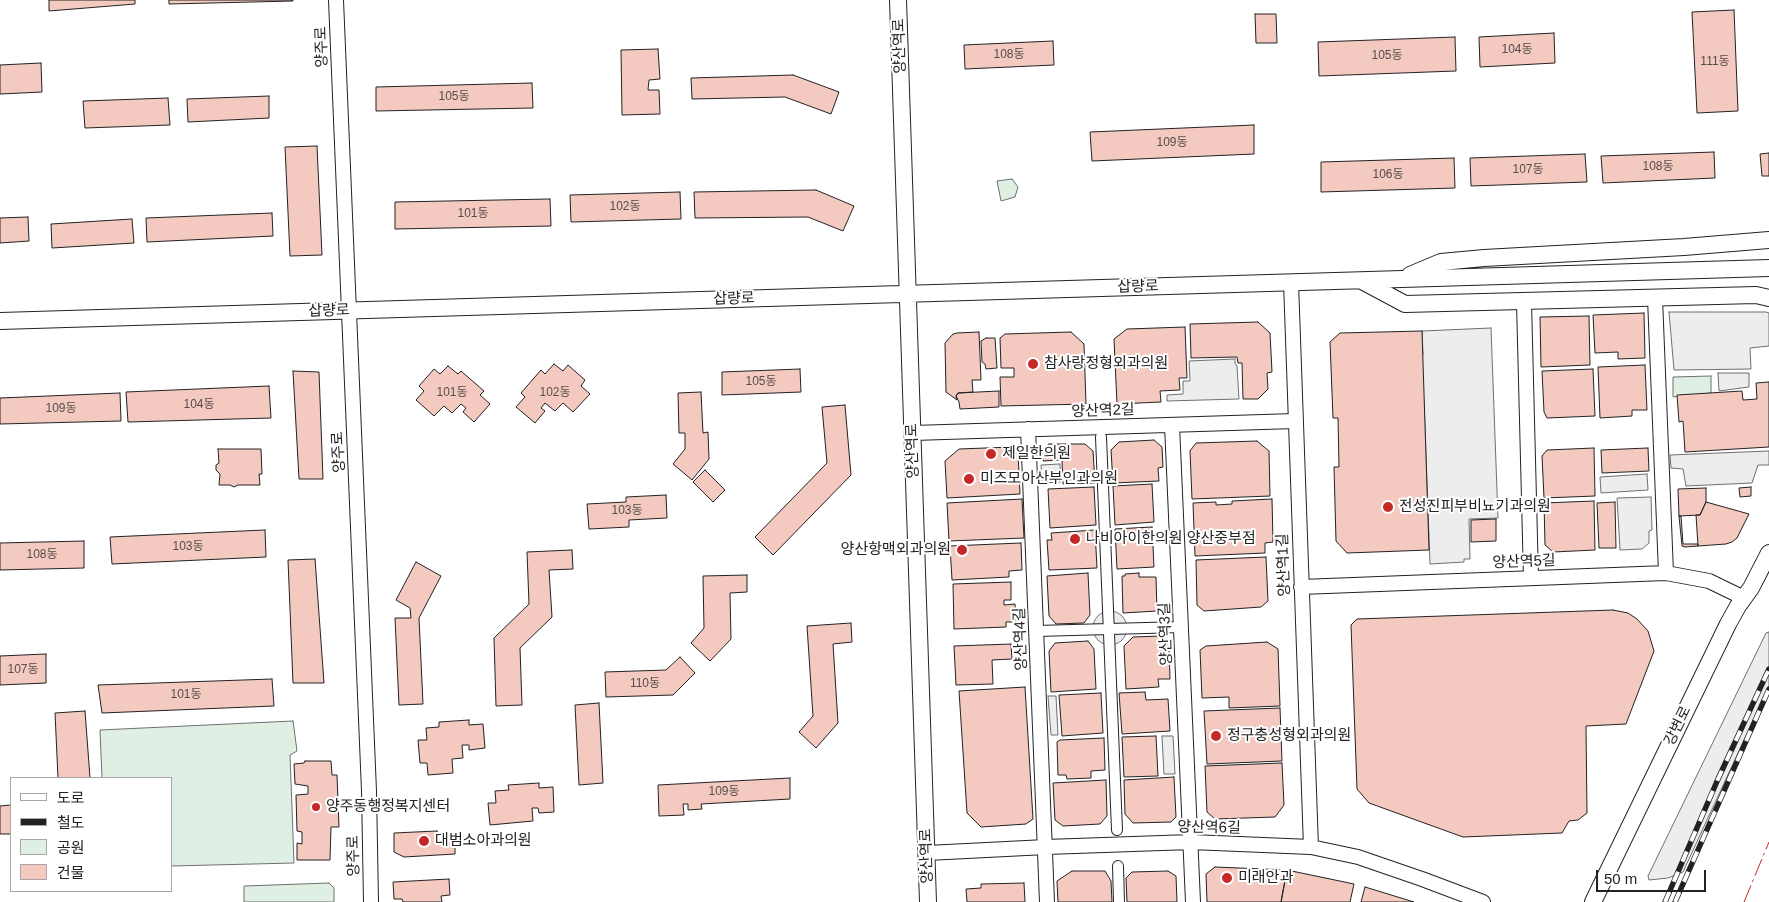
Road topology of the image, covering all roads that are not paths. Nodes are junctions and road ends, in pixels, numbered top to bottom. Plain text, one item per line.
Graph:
1 (336, 0) edge
2 (898, 0) edge
3 (1769, 240) edge
4 (1769, 268) edge
5 (1399, 279) junction
6 (1360, 280) junction
7 (1291, 282) junction
8 (908, 294) junction
9 (1656, 298) junction
10 (1769, 298) edge
11 (1524, 302) junction
12 (348, 311) junction
13 (0, 321) edge
14 (1295, 421) junction
15 (1172, 425) junction
16 (1028, 429) junction
17 (912, 433) junction
18 (1101, 437) dead end
19 (1769, 553) edge
20 (1666, 573) junction
21 (1531, 578) junction
22 (1301, 587) junction
23 (1744, 598) junction
24 (1182, 627) junction
25 (1109, 629) junction
26 (1036, 631) junction
27 (1117, 830) dead end
28 (1191, 842) junction
29 (1046, 847) junction
30 (1311, 847) junction
31 (927, 853) junction
32 (1118, 866) dead end
33 (1451, 897) edge
34 (371, 902) edge
35 (928, 902) edge
36 (1047, 902) edge
37 (1120, 902) edge
38 (1192, 902) edge
39 (1483, 902) edge
40 (1593, 902) edge

1 - 12 street, 양주로
2 - 8 street, 양산역로
3 - 5 street
4 - 5 street, 삽량로
5 - 6 street, 삽량로
6 - 7 street, 삽량로
6 - 11 street
7 - 8 street, 삽량로
7 - 14 street, 양산역1길
8 - 12 street, 삽량로
8 - 17 street, 양산역로
9 - 10 street
9 - 11 street
9 - 20 street
11 - 21 street
12 - 13 street, 삽량로
12 - 34 street, 양주로
14 - 15 street, 양산역2길
14 - 22 street, 양산역1길
15 - 16 street, 양산역2길
15 - 24 street, 양산역3길
16 - 17 street, 양산역2길
16 - 26 street, 양산역4길
17 - 31 street, 양산역로
18 - 25 street
19 - 23 street, 강변로
20 - 21 street, 양산역5길
20 - 23 street, 양산역5길
21 - 22 street, 양산역5길
22 - 30 street, 양산역1길
23 - 40 street, 강변로
24 - 25 street
24 - 28 street, 양산역3길
25 - 26 street
25 - 27 street
26 - 29 street, 양산역4길
28 - 29 street, 양산역6길
28 - 30 street, 양산역6길
28 - 38 street, 양산역3길
29 - 31 street, 양산역6길
29 - 36 street, 양산역4길
30 - 33 street, 양산역6길
31 - 35 street, 양산역로
32 - 37 street
33 - 39 street, 양산역6길

